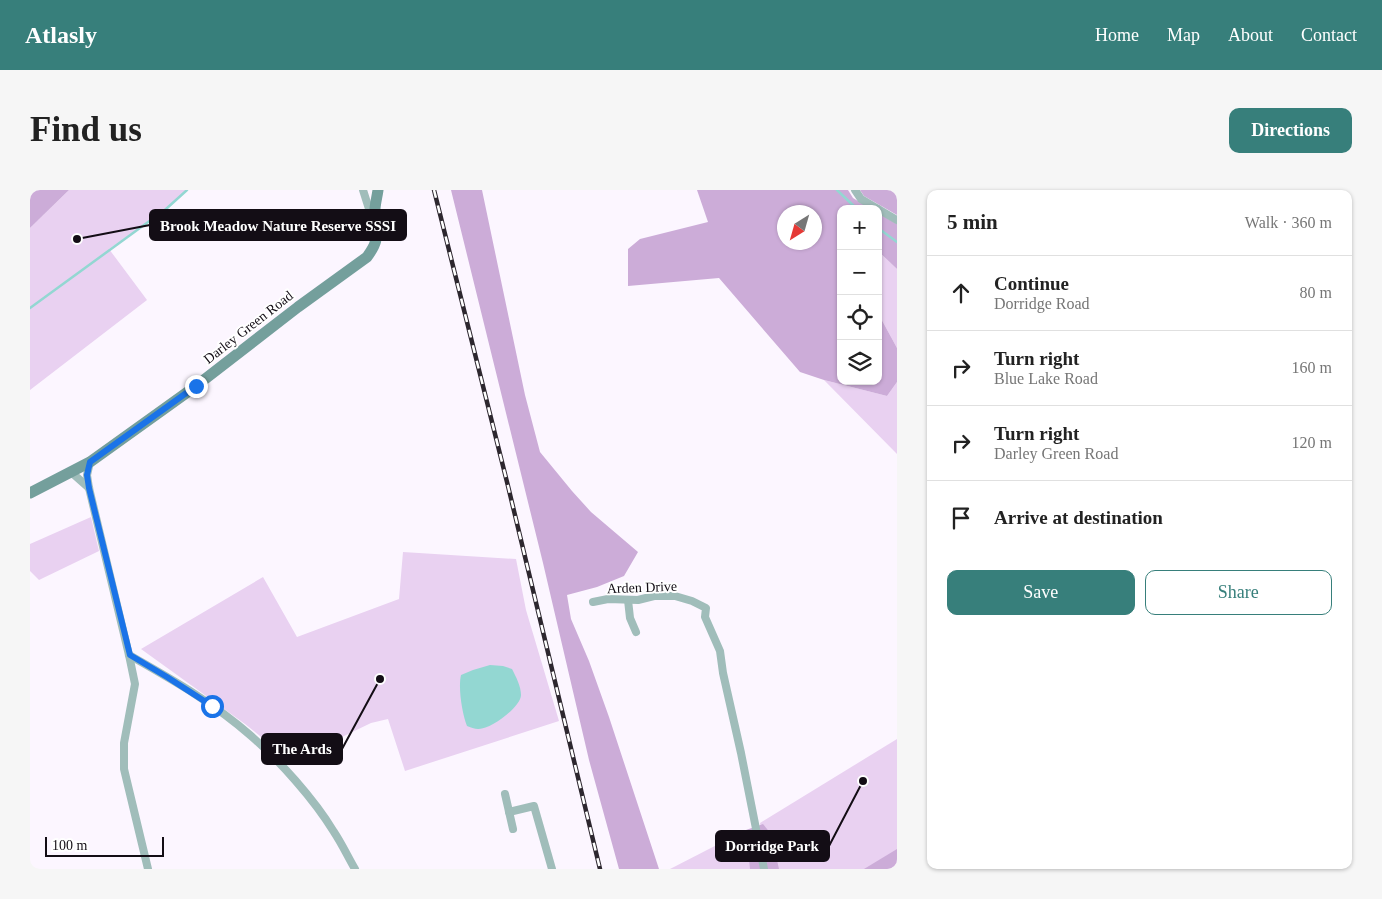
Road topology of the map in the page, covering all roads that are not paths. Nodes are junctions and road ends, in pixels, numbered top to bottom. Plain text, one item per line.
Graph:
1 (363, 190) edge
2 (378, 190) edge
3 (855, 190) edge
4 (871, 205) edge
5 (882, 211) edge
6 (374, 214) junction
7 (897, 220) edge
8 (90, 462) junction
9 (71, 472) junction
10 (89, 488) junction
11 (30, 493) edge
12 (628, 600) junction
13 (593, 602) dead end
14 (636, 632) dead end
15 (130, 655) junction
16 (505, 794) dead end
17 (509, 812) junction
18 (513, 829) dead end
19 (148, 869) edge
20 (355, 869) edge
21 (552, 869) edge
22 (764, 869) edge

1 - 6 street
2 - 6 street, Darley Green Road
3 - 4 street
5 - 7 street
6 - 8 street, Darley Green Road
8 - 9 street, Darley Green Road
8 - 10 street
9 - 10 street
9 - 11 street, Darley Green Road
10 - 15 street
12 - 13 street, Arden Drive
12 - 14 street
12 - 22 street, Arden Drive
15 - 19 street
15 - 20 street
16 - 17 street
17 - 18 street
17 - 21 street

